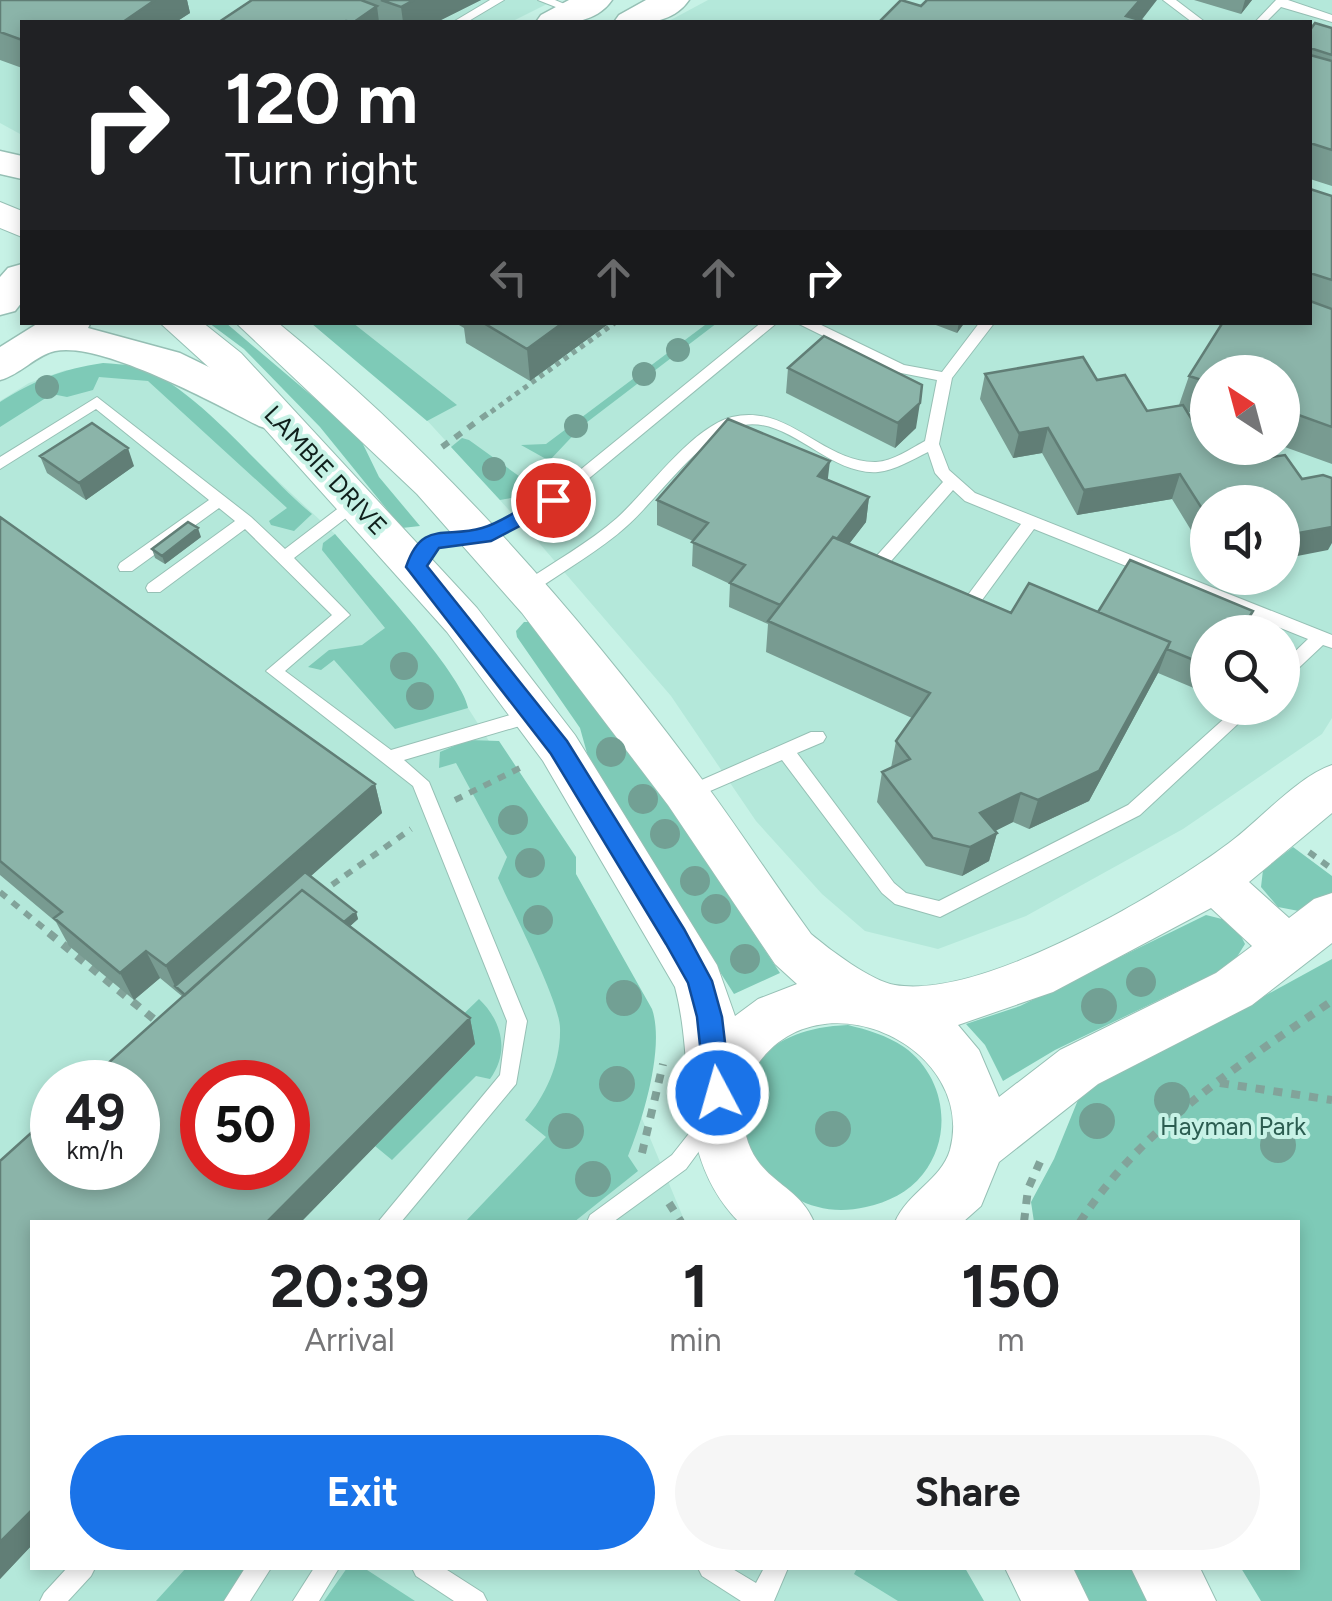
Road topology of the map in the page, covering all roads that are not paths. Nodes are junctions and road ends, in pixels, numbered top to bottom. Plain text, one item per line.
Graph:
1 (498, 0) edge
2 (672, 0) edge
3 (1169, 0) edge
4 (1281, 2) edge
5 (1332, 19) edge
6 (463, 20) edge
7 (636, 20) edge
8 (1196, 20) edge
9 (1262, 20) edge
10 (20, 280) edge
11 (0, 302) edge
12 (46, 325) edge
13 (50, 325) edge
14 (182, 325) edge
15 (256, 325) edge
16 (767, 325) edge
17 (808, 325) edge
18 (986, 325) edge
19 (0, 366) edge
20 (944, 377) junction
21 (274, 416) junction
22 (932, 444) junction
23 (0, 464) edge
24 (952, 482) junction
25 (220, 500) junction
26 (358, 501) junction
27 (246, 521) junction
28 (1031, 522) junction
29 (484, 536) junction
30 (285, 557) junction
31 (879, 564) edge
32 (416, 567) junction
33 (126, 568) dead end
34 (154, 588) dead end
35 (528, 588) junction
36 (968, 606) edge
37 (462, 620) junction
38 (1326, 640) edge
39 (1300, 660) edge
40 (535, 714) junction
41 (1228, 725) edge
42 (817, 737) dead end
43 (785, 751) junction
44 (388, 758) junction
45 (1332, 784) edge
46 (686, 794) junction
47 (1216, 882) junction
48 (1332, 914) edge
49 (1288, 948) junction
50 (888, 1007) junction
51 (717, 1104) junction
52 (977, 1151) junction
53 (390, 1220) edge
54 (601, 1220) edge
55 (770, 1220) edge
56 (925, 1220) edge
57 (980, 1220) edge
58 (81, 1570) edge
59 (258, 1570) edge
60 (326, 1570) edge
61 (713, 1570) edge
62 (775, 1570) edge
63 (1039, 1570) edge
64 (1165, 1570) edge
65 (441, 1572) edge
66 (761, 1600) edge
67 (52, 1601) edge
68 (236, 1601) edge
69 (305, 1601) edge
70 (476, 1601) edge
71 (1056, 1601) edge
72 (1184, 1601) edge

1 - 6 lane
2 - 7 main road
3 - 8 lane
4 - 5 lane
4 - 9 lane
10 - 11 main road
12 - 19 main road
13 - 21 main road
14 - 21 main road, LAMBIE DRIVE
15 - 29 main road
16 - 29 lane
17 - 20 lane
18 - 20 lane
20 - 22 lane
21 - 26 main road, LAMBIE DRIVE
22 - 24 lane
22 - 35 lane
23 - 25 lane
24 - 28 lane
24 - 31 lane
25 - 27 lane
25 - 33 lane
26 - 30 lane
26 - 32 main road, LAMBIE DRIVE
27 - 30 lane
27 - 34 lane
28 - 36 lane
28 - 38 lane
29 - 32 main road
29 - 35 main road
30 - 44 lane
32 - 37 main road, LAMBIE DRIVE
35 - 37 main road
35 - 46 main road
37 - 40 main road, LAMBIE DRIVE
38 - 39 lane
40 - 44 lane
40 - 51 main road, LAMBIE DRIVE
41 - 43 lane
42 - 43 lane
43 - 46 lane
44 - 53 lane
45 - 47 main road
46 - 50 main road
47 - 49 main road
47 - 50 main road
48 - 49 main road
49 - 52 main road
50 - 51 main road
50 - 52 main road
51 - 54 lane
51 - 55 main road, LAMBIE DRIVE
52 - 56 main road
52 - 57 main road
58 - 67 lane
59 - 68 lane
60 - 69 lane
61 - 66 lane
62 - 66 lane
63 - 71 main road
64 - 72 main road
65 - 70 lane

